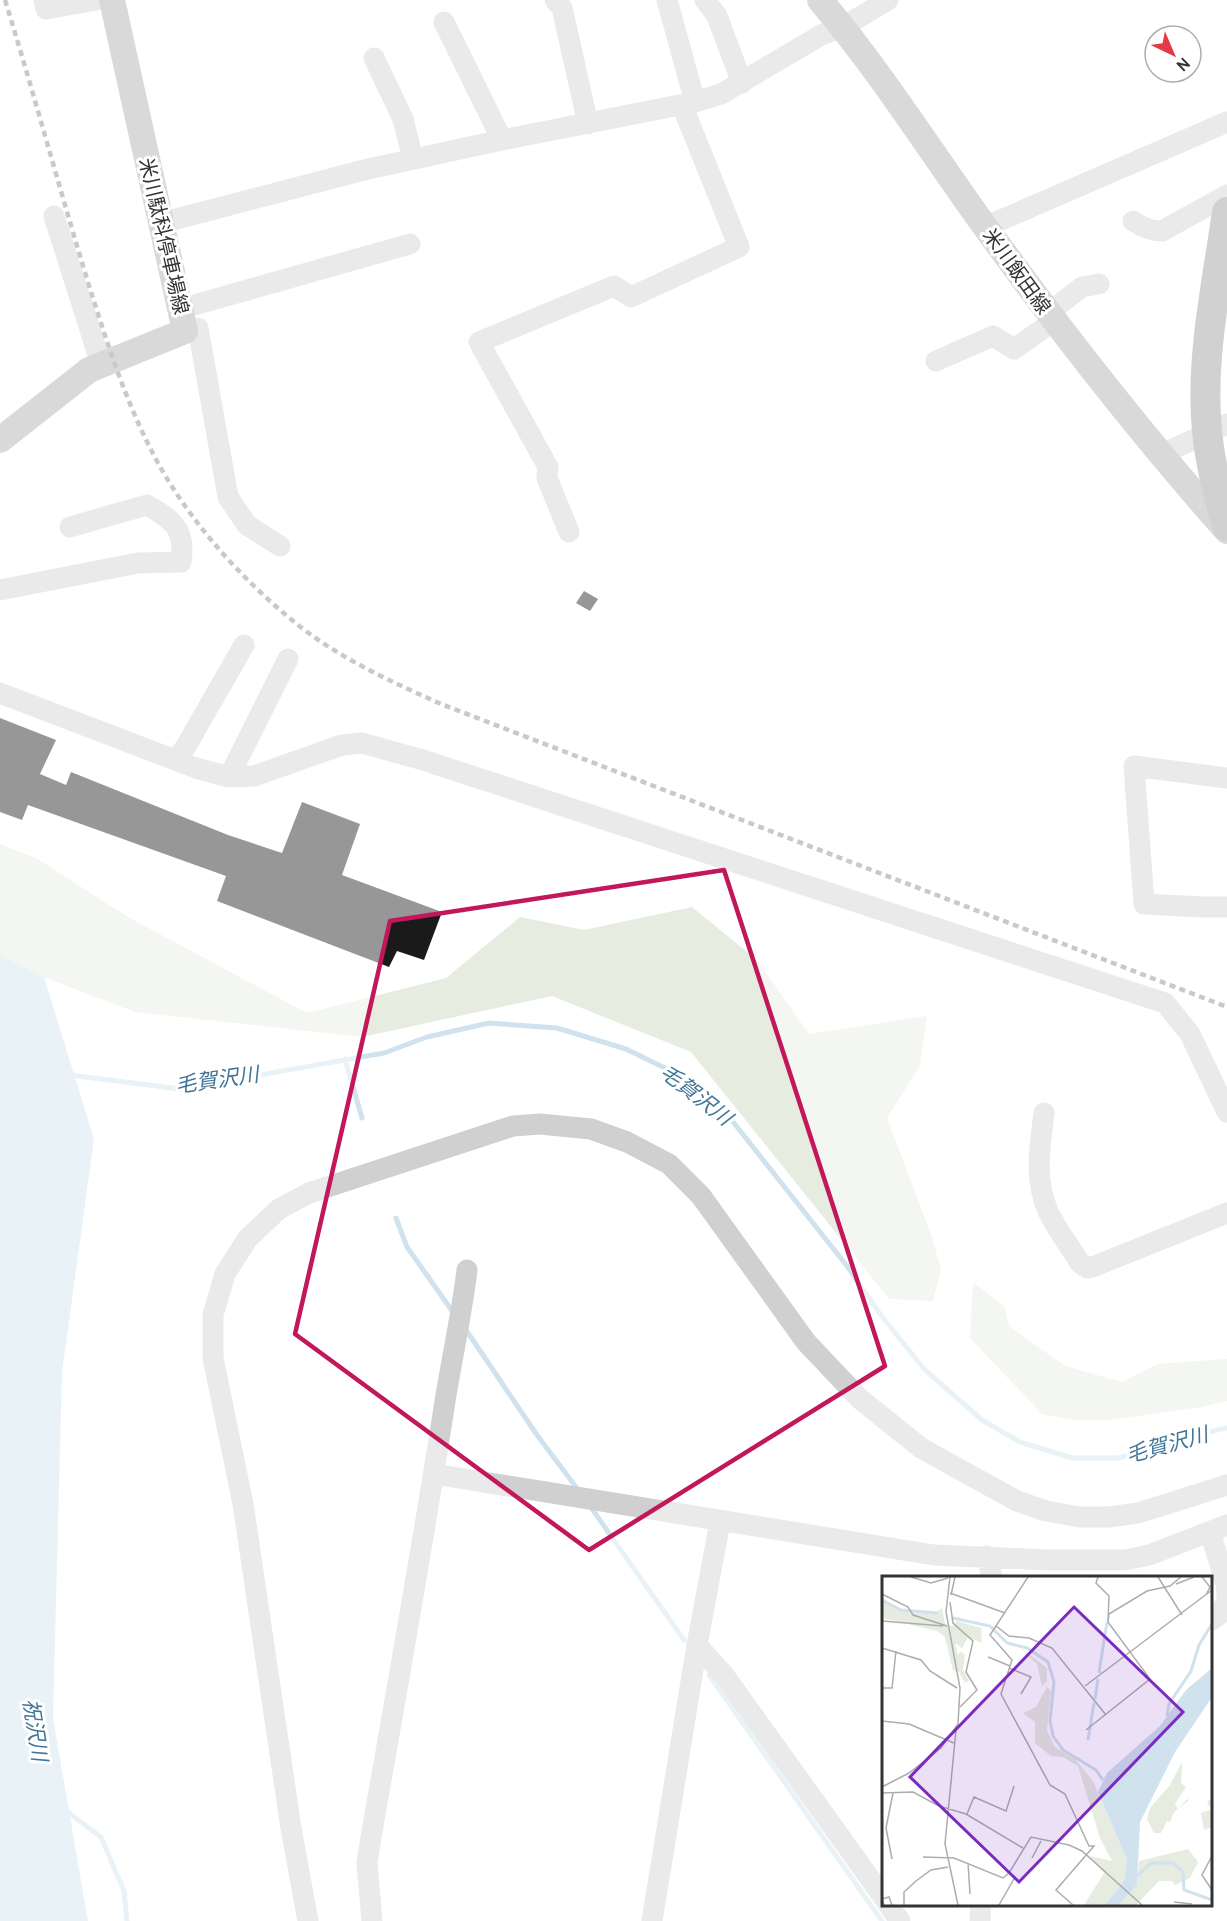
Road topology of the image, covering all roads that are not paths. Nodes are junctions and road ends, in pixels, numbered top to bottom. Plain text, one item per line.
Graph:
1 (44, 0) edge
2 (97, 0) edge
3 (112, 0) edge
4 (555, 0) edge
5 (667, 0) edge
6 (705, 0) edge
7 (820, 0) edge
8 (888, 0) edge
9 (444, 22) dead end
10 (843, 27) junction
11 (374, 58) dead end
12 (742, 83) junction
13 (688, 104) junction
14 (1227, 122) edge
15 (588, 123) junction
16 (502, 140) junction
17 (413, 159) junction
18 (1227, 195) edge
19 (1227, 212) edge
20 (54, 216) dead end
21 (1133, 221) dead end
22 (161, 223) junction
23 (985, 227) junction
24 (410, 244) dead end
25 (1099, 284) dead end
26 (1051, 317) junction
27 (182, 320) junction
28 (936, 361) dead end
29 (101, 364) junction
30 (1217, 428) edge
31 (0, 440) edge
32 (1160, 455) junction
33 (1227, 526) edge
34 (70, 527) dead end
35 (1227, 531) edge
36 (569, 532) dead end
37 (280, 546) dead end
38 (0, 590) edge
39 (244, 645) dead end
40 (288, 659) dead end
41 (0, 693) edge
42 (175, 760) junction
43 (229, 777) junction
44 (1227, 778) edge
45 (1227, 907) edge
46 (1227, 1112) edge
47 (1044, 1113) dead end
48 (1227, 1213) edge
49 (467, 1270) dead end
50 (434, 1474) junction
51 (1227, 1485) edge
52 (720, 1522) junction
53 (1218, 1529) edge
54 (987, 1556) junction
55 (992, 1576) edge
56 (1227, 1591) edge
57 (1212, 1620) edge
58 (697, 1645) junction
59 (882, 1895) edge
60 (889, 1906) edge
61 (981, 1906) edge
62 (308, 1921) edge
63 (372, 1921) edge
64 (652, 1921) edge
65 (900, 1921) edge
66 (980, 1921) edge

1 - 2 street
3 - 22 main road, 米川駄科停車場線
4 - 15 street
5 - 13 street
6 - 12 street
7 - 10 main road, 米川飯田線
8 - 10 street
9 - 16 street
10 - 12 street
10 - 23 main road, 米川飯田線
11 - 17 street
12 - 13 street
13 - 15 street
13 - 36 street
14 - 23 street
15 - 16 street
16 - 17 street
17 - 22 street
18 - 21 street
19 - 30 highway
20 - 29 street
22 - 27 main road, 米川駄科停車場線
23 - 26 main road, 米川飯田線
24 - 27 street
25 - 26 street
26 - 28 street
26 - 32 main road, 米川飯田線
27 - 29 main road, 米川駄科停車場線
27 - 37 street
29 - 31 main road, 米川駄科停車場線
30 - 32 street
30 - 33 highway
32 - 35 main road, 米川飯田線
34 - 38 street
39 - 42 street
40 - 43 street
41 - 42 street
42 - 43 street
43 - 46 street
44 - 45 street
47 - 48 street
49 - 50 street
50 - 52 street
50 - 63 street
51 - 62 street
52 - 54 street
52 - 58 street
53 - 54 street
53 - 56 street
54 - 55 street
56 - 57 street
58 - 59 street
58 - 64 street
60 - 65 street
61 - 66 street

